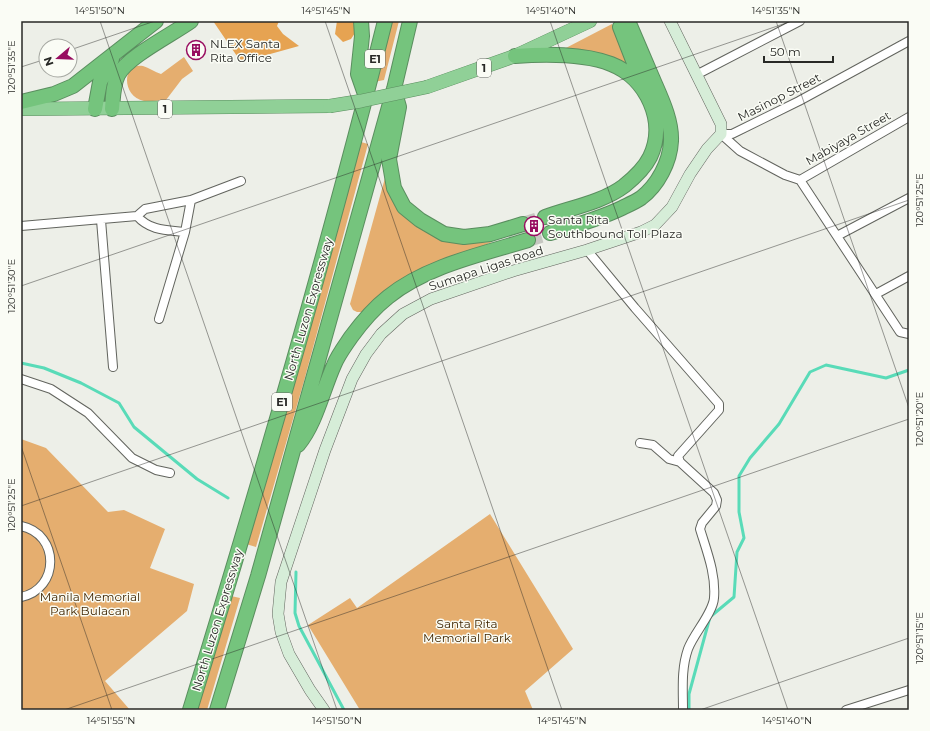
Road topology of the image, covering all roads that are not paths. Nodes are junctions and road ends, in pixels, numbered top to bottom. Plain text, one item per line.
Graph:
1 (156, 21) edge
2 (191, 21) edge
3 (361, 21) edge
4 (385, 21) edge
5 (410, 21) edge
6 (590, 21) edge
7 (618, 21) edge
8 (628, 21) edge
9 (670, 21) edge
10 (800, 21) edge
11 (909, 41) edge
12 (114, 55) junction
13 (515, 56) junction
14 (696, 75) junction
15 (394, 89) junction
16 (645, 91) junction
17 (366, 98) junction
18 (21, 102) edge
19 (112, 108) junction
20 (21, 109) edge
21 (95, 109) junction
22 (909, 117) edge
23 (721, 134) junction
24 (800, 180) junction
25 (241, 181) dead end
26 (909, 198) edge
27 (191, 200) junction
28 (137, 216) junction
29 (544, 217) tunnel mouth
30 (101, 220) junction
31 (523, 224) tunnel mouth
32 (21, 226) edge
33 (185, 232) junction
34 (550, 233) tunnel mouth
35 (837, 236) junction
36 (528, 240) tunnel mouth
37 (587, 250) junction
38 (909, 276) edge
39 (876, 294) junction
40 (159, 319) dead end
41 (909, 334) edge
42 (113, 367) dead end
43 (21, 379) edge
44 (640, 442) dead end
45 (292, 454) junction
46 (680, 462) junction
47 (170, 473) dead end
48 (21, 526) edge
49 (21, 597) edge
50 (909, 690) edge
51 (855, 708) edge
52 (190, 710) edge
53 (217, 710) edge
54 (324, 710) edge
55 (683, 710) edge
56 (846, 710) edge

1 - 12 highway
2 - 19 highway
3 - 17 highway
4 - 17 highway, North Luzon Expressway / E1
5 - 15 highway, North Luzon Expressway / E1
6 - 13 highway, 1
7 - 16 highway
8 - 34 highway
9 - 14 main road
10 - 14 street
11 - 23 street, Masinop Street
12 - 18 highway
12 - 21 highway
13 - 16 highway
13 - 19 highway, 1, bridge
14 - 23 main road
15 - 31 highway
15 - 45 highway, North Luzon Expressway / E1
16 - 29 highway
17 - 52 highway, North Luzon Expressway / E1
19 - 21 highway, 1
20 - 21 highway, 1
22 - 24 street, Mabiyaya Street
23 - 24 street
23 - 37 main road, Sumapa Ligas Road
24 - 35 street
25 - 27 street
26 - 35 street
27 - 28 street
27 - 33 street
28 - 30 street
28 - 33 street
30 - 32 street
30 - 42 street
33 - 40 street
35 - 39 street
36 - 45 highway
37 - 46 street
37 - 54 main road, Sumapa Ligas Road
38 - 39 street
39 - 41 street
43 - 47 street
44 - 46 street
45 - 53 highway, North Luzon Expressway / E1
46 - 55 street
48 - 49 street
50 - 51 street
51 - 56 street

